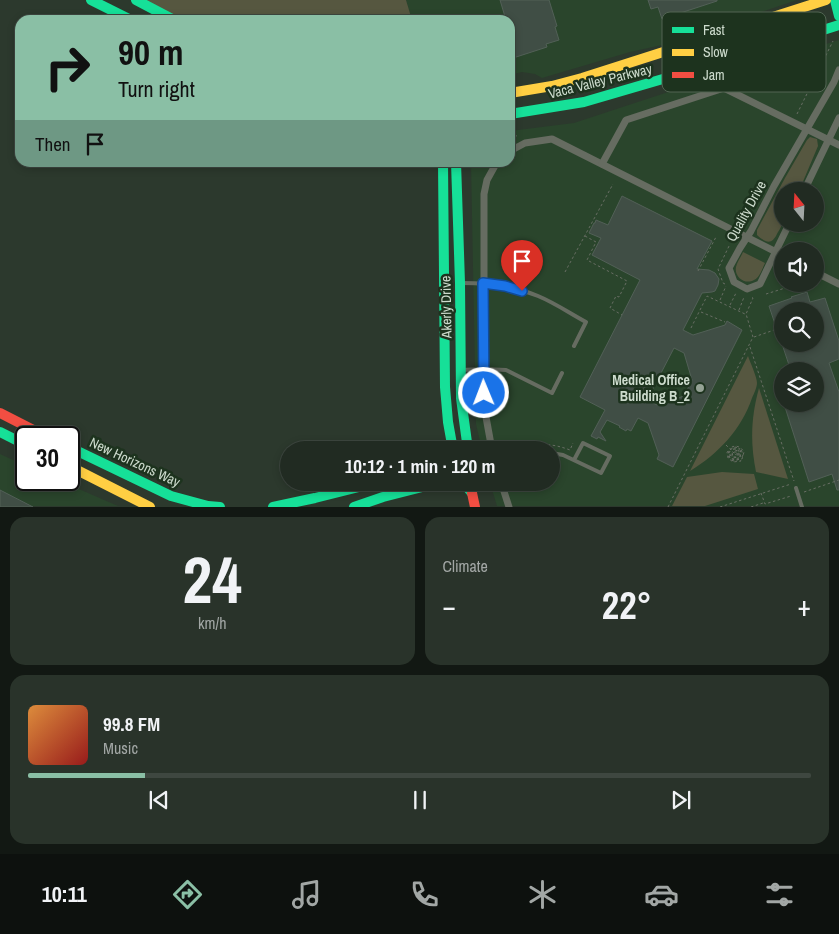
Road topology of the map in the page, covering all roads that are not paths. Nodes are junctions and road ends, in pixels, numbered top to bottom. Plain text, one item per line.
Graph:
1 (91, 0) edge
2 (136, 0) edge
3 (826, 0) edge
4 (836, 0) edge
5 (788, 12) edge
6 (121, 15) edge
7 (164, 15) edge
8 (839, 16) edge
9 (839, 25) edge
10 (826, 29) edge
11 (662, 52) edge
12 (839, 70) edge
13 (662, 79) edge
14 (515, 92) edge
15 (712, 92) edge
16 (732, 92) edge
17 (515, 113) edge
18 (839, 118) edge
19 (807, 129) junction
20 (829, 140) junction
21 (839, 146) edge
22 (515, 148) edge
23 (602, 164) junction
24 (443, 167) edge
25 (456, 167) edge
26 (494, 167) edge
27 (808, 182) edge
28 (747, 237) junction
29 (774, 250) edge
30 (774, 256) edge
31 (824, 276) edge
32 (460, 283) junction
33 (483, 283) junction
34 (839, 284) edge
35 (574, 346) dead end
36 (483, 369) junction
37 (460, 370) junction
38 (562, 373) dead end
39 (0, 413) edge
40 (25, 426) edge
41 (0, 432) edge
42 (15, 440) edge
43 (451, 441) edge
44 (467, 441) edge
45 (490, 441) edge
46 (80, 452) edge
47 (560, 454) edge
48 (574, 460) junction
49 (80, 471) edge
50 (796, 488) dead end
51 (343, 491) edge
52 (407, 491) edge
53 (504, 491) edge
54 (472, 493) edge
55 (197, 505) edge
56 (150, 506) edge
57 (220, 506) edge
58 (273, 506) edge
59 (354, 506) edge
60 (475, 506) edge
61 (509, 506) edge
62 (802, 506) edge

1 - 6 street
2 - 7 street
3 - 5 street, Vaca Valley Parkway
4 - 8 street
9 - 10 street, Vaca Valley Parkway
11 - 14 street, Vaca Valley Parkway
12 - 19 street, Quality Drive
13 - 17 street, Vaca Valley Parkway
15 - 23 street
16 - 19 street
18 - 20 street
19 - 20 street
19 - 28 street, Quality Drive
20 - 21 street
20 - 27 street
22 - 23 street
23 - 28 street
24 - 43 street, Akerly Drive
25 - 32 street, Akerly Drive
26 - 33 street
28 - 29 street
28 - 30 street, Quality Drive
31 - 34 street
32 - 33 lane
32 - 37 street, Akerly Drive
33 - 35 lane
33 - 36 street
36 - 37 lane
36 - 38 lane
36 - 45 street
37 - 44 street, Akerly Drive
39 - 40 street
41 - 42 street
46 - 55 street, New Horizons Way
47 - 48 lane
48 - 48 lane
49 - 56 street
50 - 62 lane
51 - 58 street
52 - 59 street
53 - 61 street
54 - 60 street
55 - 57 street, New Horizons Way

